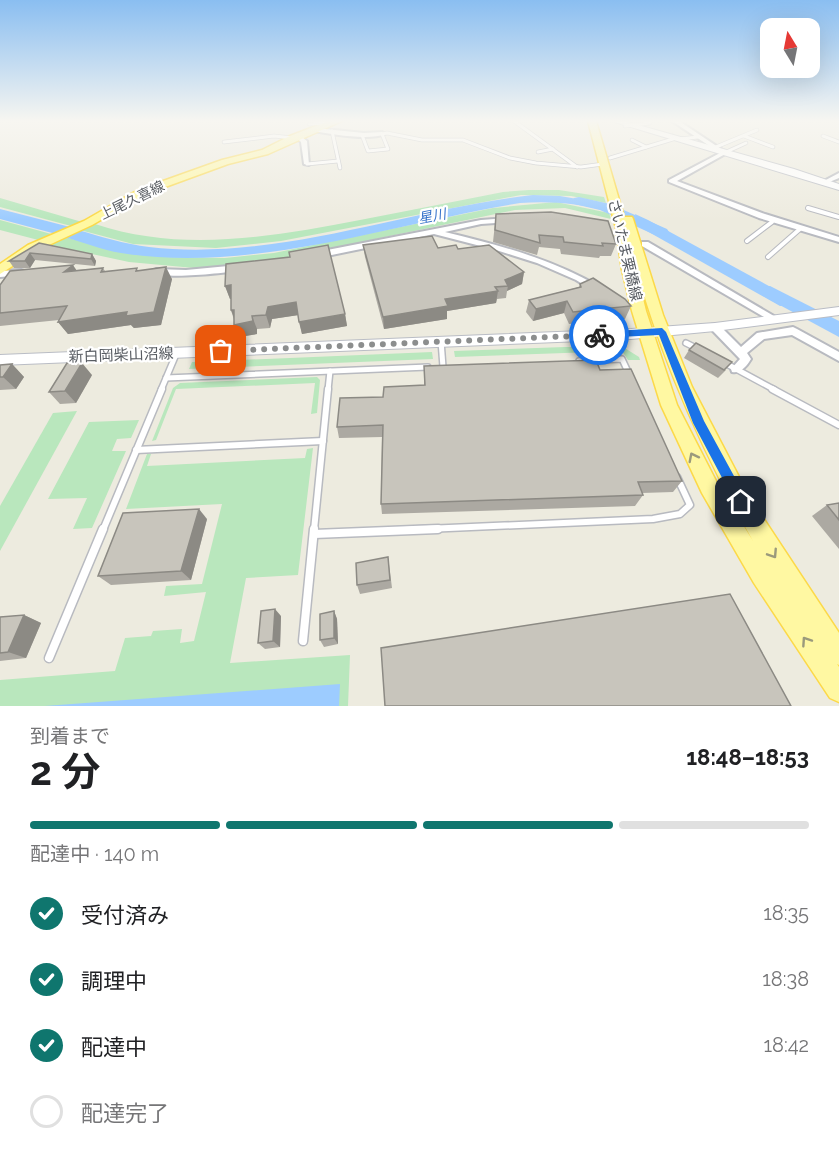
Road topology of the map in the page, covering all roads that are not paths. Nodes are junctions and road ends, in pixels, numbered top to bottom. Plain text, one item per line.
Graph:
1 (257, 154) edge
2 (306, 154) edge
3 (337, 154) edge
4 (501, 154) edge
5 (560, 154) edge
6 (603, 154) edge
7 (605, 154) edge
8 (626, 154) edge
9 (722, 154) edge
10 (727, 154) edge
11 (338, 161) junction
12 (606, 161) junction
13 (307, 164) joint
14 (577, 167) junction
15 (340, 168) dead end
16 (839, 175) edge
17 (825, 182) junction
18 (839, 187) edge
19 (808, 208) dead end
20 (839, 217) edge
21 (519, 219) edge
22 (771, 219) junction
23 (801, 228) junction
24 (435, 232) junction
25 (633, 235) junction
26 (839, 240) edge
27 (747, 241) dead end
28 (768, 256) dead end
29 (303, 257) edge
30 (251, 266) edge
31 (142, 271) edge
32 (0, 272) edge
33 (26, 273) edge
34 (604, 294) edge
35 (837, 311) edge
36 (778, 319) junction
37 (715, 327) junction
38 (653, 332) junction
39 (441, 342) junction
40 (686, 343) dead end
41 (177, 352) junction
42 (706, 353) edge
43 (740, 353) junction
44 (839, 357) edge
45 (716, 359) edge
46 (0, 360) edge
47 (574, 361) edge
48 (455, 366) edge
49 (443, 367) junction
50 (736, 369) junction
51 (330, 371) junction
52 (166, 378) junction
53 (633, 382) edge
54 (839, 425) edge
55 (323, 441) junction
56 (136, 450) junction
57 (676, 474) edge
58 (314, 534) junction
59 (303, 641) dead end
60 (839, 653) edge
61 (50, 658) dead end
62 (839, 689) edge

1 - 32 main road, 上尾久喜線
2 - 13 street
3 - 11 lane
4 - 14 lane
5 - 14 lane
6 - 12 main road, さいたま栗橋線
7 - 12 main road, さいたま栗橋線
8 - 12 lane
9 - 22 street
10 - 17 street
11 - 13 lane
11 - 15 lane
12 - 14 lane
12 - 25 main road, さいたま栗橋線
16 - 17 street
17 - 18 street
19 - 20 lane
21 - 24 street
22 - 23 street
22 - 27 lane
23 - 26 street
23 - 28 lane
24 - 29 street
24 - 34 street
25 - 36 street
25 - 38 main road, さいたま栗橋線
25 - 38 main road, さいたま栗橋線
30 - 31 street
32 - 33 street
35 - 36 street, 新白岡柴山沼線
36 - 37 street, 新白岡柴山沼線
37 - 38 street, 新白岡柴山沼線
37 - 43 street
38 - 39 street, 新白岡柴山沼線
38 -> 60 main road, さいたま栗橋線
62 -> 38 main road, さいたま栗橋線
39 - 41 street, 新白岡柴山沼線
39 - 49 lane
40 - 42 lane
41 - 46 street, 新白岡柴山沼線
41 - 52 lane
43 - 44 street
43 - 50 street
45 - 50 lane
47 - 53 lane
48 - 49 lane
49 - 51 lane
50 - 54 lane
51 - 52 lane
51 - 55 lane
52 - 56 lane
55 - 56 lane
55 - 58 lane
56 - 61 lane
57 - 58 lane
58 - 59 lane

